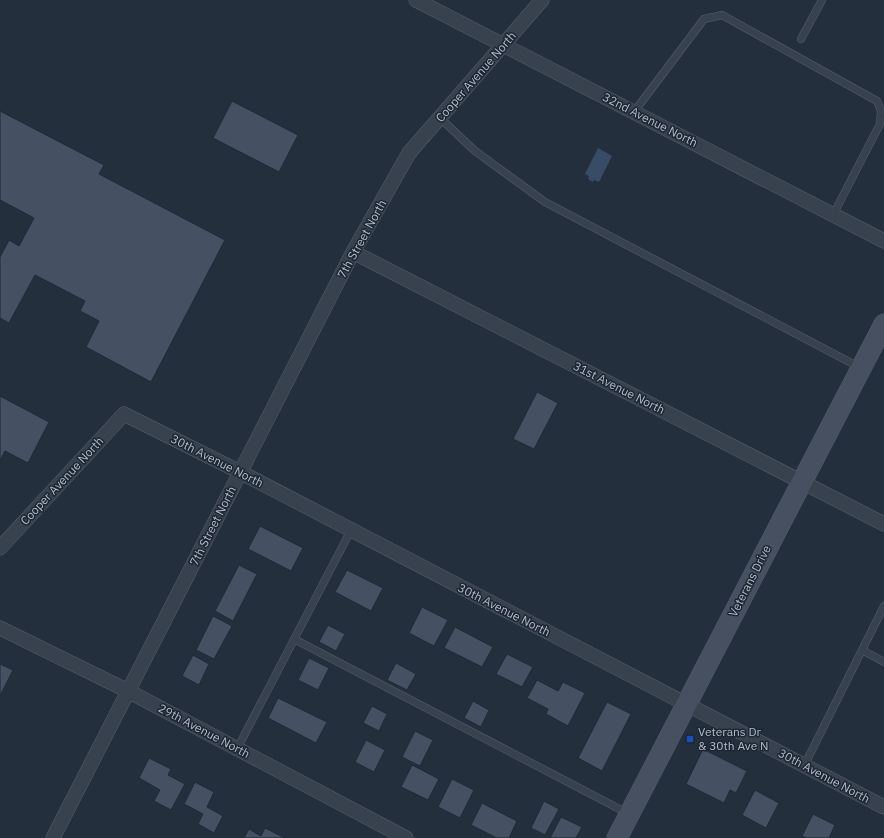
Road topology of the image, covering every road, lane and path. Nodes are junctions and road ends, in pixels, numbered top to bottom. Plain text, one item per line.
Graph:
1 (416, 0) edge
2 (542, 0) edge
3 (822, 0) edge
4 (801, 39) dead end
5 (504, 45) junction
6 (634, 112) junction
7 (440, 118) junction
8 (410, 153) joint
9 (833, 215) junction
10 (884, 241) edge
11 (353, 252) junction
12 (884, 324) edge
13 (861, 368) junction
14 (124, 414) joint
15 (240, 472) junction
16 (802, 482) junction
17 (884, 524) edge
18 (351, 530) junction
19 (0, 548) edge
20 (884, 606) edge
21 (0, 628) edge
22 (294, 640) junction
23 (862, 650) junction
24 (884, 662) edge
25 (128, 691) junction
26 (686, 704) junction
27 (237, 749) junction
28 (804, 766) junction
29 (884, 807) edge
30 (629, 814) junction
31 (53, 838) edge
32 (406, 838) edge
33 (617, 838) edge

1 - 5 street, 32nd Avenue North
2 - 5 street, Cooper Avenue North
3 - 4 lane
5 - 6 street, 32nd Avenue North
5 - 7 street, Cooper Avenue North
6 - 9 street, 32nd Avenue North
6 - 9 lane
7 - 8 street, Cooper Avenue North
7 - 13 lane
8 - 11 street, 7th Street North
9 - 10 street, 32nd Avenue North
11 - 15 street, 7th Street North
11 - 16 street, 31st Avenue North
12 - 13 main road, Veterans Drive
13 - 16 main road, Veterans Drive
14 - 15 street, 30th Avenue North
14 - 19 street, Cooper Avenue North
15 - 18 street, 30th Avenue North
15 - 25 street, 7th Street North
16 - 17 street, 31st Avenue North
16 - 26 main road, Veterans Drive
18 - 22 lane
18 - 26 street, 30th Avenue North
20 - 23 lane
21 - 25 street, 29th Avenue North
22 - 27 lane
22 - 30 lane
23 - 24 lane
23 - 28 lane
25 - 27 street, 29th Avenue North
25 - 31 street, 7th Street North
26 - 28 street, 30th Avenue North
26 - 30 main road, Veterans Drive
27 - 32 street, 29th Avenue North
28 - 29 street, 30th Avenue North
30 - 33 main road, Veterans Drive

